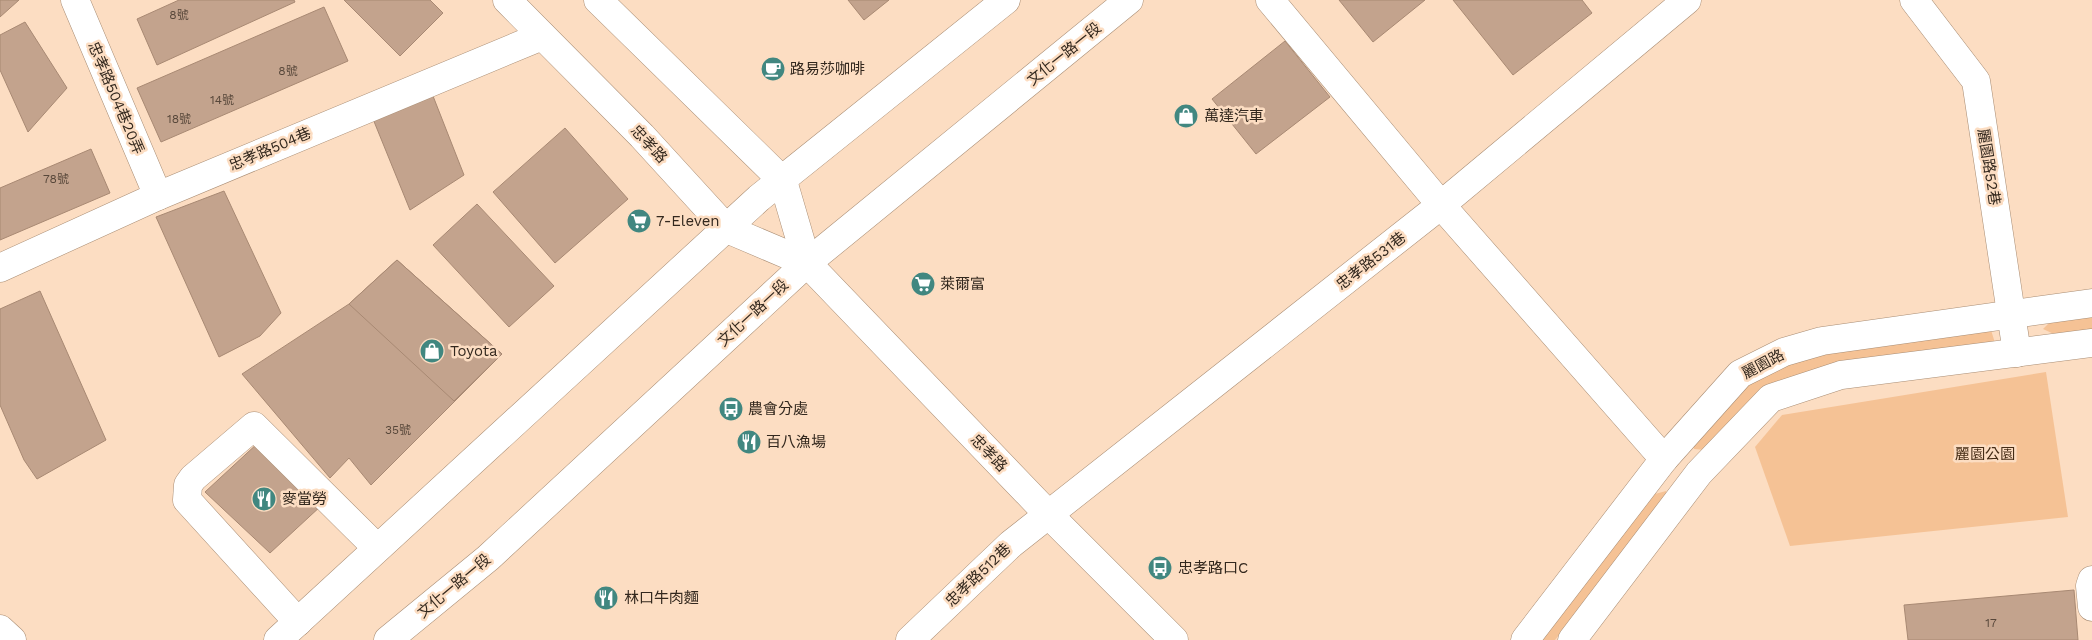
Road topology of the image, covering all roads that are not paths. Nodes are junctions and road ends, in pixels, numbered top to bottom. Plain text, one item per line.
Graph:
1 (75, 0) edge
2 (506, 0) edge
3 (598, 0) edge
4 (1006, 0) edge
5 (1130, 0) edge
6 (1270, 0) edge
7 (1687, 0) edge
8 (1914, 0) edge
9 (542, 36) junction
10 (783, 181) junction
11 (158, 196) junction
12 (1441, 206) junction
13 (727, 228) junction
14 (807, 263) junction
15 (0, 268) edge
16 (2092, 303) edge
17 (2012, 314) junction
18 (2092, 343) edge
19 (2017, 353) junction
20 (1664, 459) junction
21 (1049, 515) junction
22 (377, 548) junction
23 (2092, 580) edge
24 (2092, 608) edge
25 (298, 622) junction
26 (0, 628) edge
27 (12, 640) edge
28 (278, 640) edge
29 (388, 640) edge
30 (910, 640) edge
31 (1174, 640) edge
32 (1525, 640) edge
33 (1572, 640) edge

1 - 11 street, 忠孝路504巷20弄
2 - 9 street, 忠孝路
3 - 10 street, 忠孝路
4 - 10 street
5 - 14 street, 文化一路一段
6 - 12 street
7 - 12 street, 忠孝路531巷
8 - 17 street, 麗園路52巷
9 - 11 street, 忠孝路504巷
9 - 13 street, 忠孝路
10 - 13 street
10 - 14 street, 忠孝路
11 - 15 street, 忠孝路504巷
12 - 20 street
12 - 21 street, 忠孝路531巷
13 - 14 street, 忠孝路
13 - 22 street
14 - 21 street, 忠孝路
14 - 29 street, 文化一路一段
16 - 17 street, 麗園路
17 - 19 street, 麗園路52巷
17 - 20 street, 麗園路
18 - 19 street
19 - 33 street
20 - 32 street, 麗園路
21 - 30 street, 忠孝路512巷
21 - 31 street, 忠孝路
22 - 25 street
22 - 25 street
23 - 24 street
25 - 28 street
26 - 27 street

